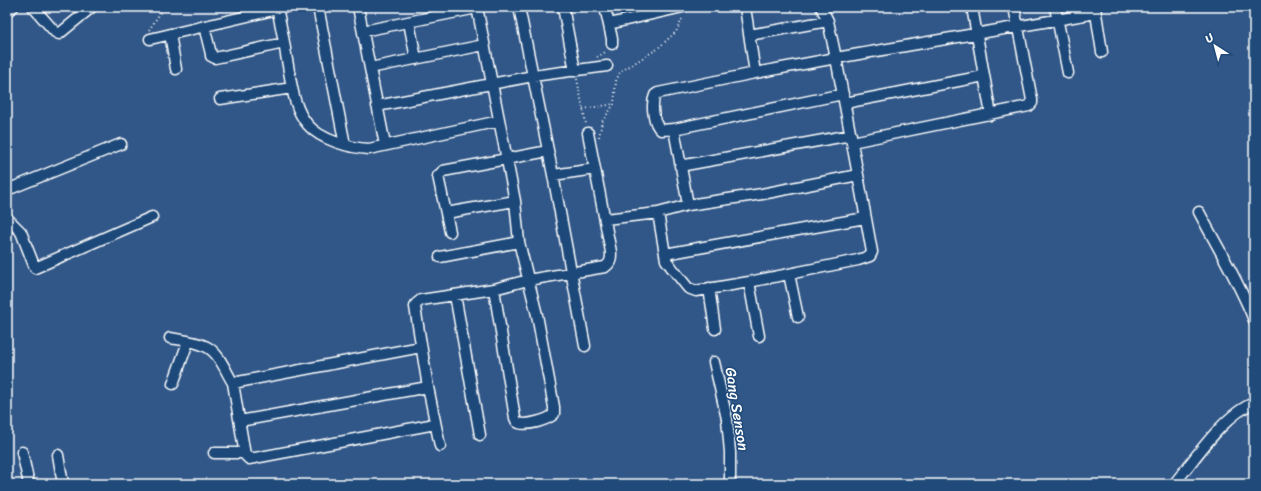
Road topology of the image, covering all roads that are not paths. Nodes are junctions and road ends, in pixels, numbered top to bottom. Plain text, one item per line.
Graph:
1 (13, 7) edge
2 (33, 7) edge
3 (92, 7) edge
4 (318, 7) edge
5 (358, 7) edge
6 (519, 7) edge
7 (563, 7) edge
8 (605, 7) edge
9 (745, 7) edge
10 (821, 7) edge
11 (972, 7) edge
12 (1014, 7) edge
13 (1055, 7) edge
14 (280, 8) edge
15 (477, 8) edge
16 (7, 10) edge
17 (684, 10) edge
18 (1095, 10) edge
19 (1057, 20) junction
20 (828, 21) junction
21 (409, 22) junction
22 (609, 24) junction
23 (204, 26) junction
24 (1018, 27) junction
25 (363, 31) junction
26 (170, 34) junction
27 (977, 34) junction
28 (749, 35) junction
29 (150, 39) road end
30 (284, 43) junction
31 (612, 44) dead end
32 (484, 45) junction
33 (1102, 52) dead end
34 (836, 58) junction
35 (416, 59) junction
36 (607, 66) dead end
37 (370, 68) junction
38 (176, 69) dead end
39 (575, 71) junction
40 (755, 73) junction
41 (1068, 73) dead end
42 (533, 76) junction
43 (984, 76) junction
44 (492, 84) junction
45 (292, 88) junction
46 (220, 99) dead end
47 (844, 99) junction
48 (377, 106) junction
49 (991, 114) junction
50 (499, 121) junction
51 (674, 129) junction
52 (588, 133) road end
53 (852, 138) junction
54 (121, 144) dead end
55 (345, 145) junction
56 (385, 145) junction
57 (548, 151) junction
58 (507, 159) junction
59 (680, 166) junction
60 (595, 169) junction
61 (553, 174) junction
62 (858, 175) junction
63 (7, 190) edge
64 (515, 201) junction
65 (688, 205) junction
66 (1199, 212) dead end
67 (446, 213) junction
68 (658, 214) junction
69 (152, 217) dead end
70 (7, 218) edge
71 (865, 218) junction
72 (605, 219) junction
73 (450, 232) dead end
74 (519, 242) junction
75 (665, 254) junction
76 (440, 257) dead end
77 (571, 274) junction
78 (789, 274) junction
79 (528, 280) junction
80 (749, 282) junction
81 (709, 288) junction
82 (494, 289) junction
83 (455, 295) junction
84 (798, 318) dead end
85 (1254, 320) edge
86 (715, 328) dead end
87 (760, 336) dead end
88 (170, 338) dead end
89 (188, 342) junction
90 (585, 346) dead end
91 (421, 347) junction
92 (714, 362) dead end
93 (232, 383) junction
94 (173, 384) dead end
95 (428, 387) junction
96 (1254, 403) edge
97 (240, 421) junction
98 (435, 424) junction
99 (480, 435) dead end
100 (440, 446) dead end
101 (22, 452) dead end
102 (214, 453) dead end
103 (245, 453) junction
104 (58, 455) dead end
105 (29, 484) edge
106 (63, 484) edge
107 (730, 484) edge
108 (1174, 484) edge

1 - 16 street
2 - 3 street
4 - 55 street
5 - 25 street
6 - 42 street
7 - 39 street
8 - 22 street
9 - 28 street
10 - 20 street
11 - 27 street
12 - 24 street
13 - 19 street
14 - 23 street
14 - 30 street
15 - 21 street
15 - 32 street
17 - 22 street
18 - 19 street
18 - 33 street
19 - 24 street
19 - 41 street
20 - 28 street
20 - 34 street
21 - 25 street
21 - 35 street
22 - 31 street
23 - 26 street
23 - 30 street
24 - 27 street
24 - 49 street
25 - 37 street
26 - 29 street
26 - 38 street
27 - 34 street
27 - 43 street
28 - 40 street
30 - 45 street
32 - 35 street
32 - 44 street
34 - 40 street
34 - 47 street
35 - 37 street
36 - 39 street
37 - 48 street
39 - 42 street
40 - 51 street
42 - 44 street
42 - 57 street
43 - 47 street
43 - 49 street
44 - 48 street
44 - 50 street
45 - 46 street
45 - 55 street
47 - 51 street
47 - 53 street
48 - 56 street
49 - 53 street
50 - 56 street
50 - 58 street
51 - 59 street
52 - 60 street
53 - 59 street
53 - 62 street
54 - 63 street
55 - 56 street
57 - 58 street
57 - 61 street
58 - 64 street
58 - 67 street
59 - 65 street
60 - 61 street
60 - 72 street
61 - 77 street
62 - 65 street
62 - 71 street
64 - 67 street
64 - 74 street
65 - 68 street
66 - 85 street
67 - 73 street
68 - 72 street
68 - 75 street
69 - 70 street
71 - 75 street
71 - 78 street
72 - 77 street
74 - 76 street
74 - 79 street
75 - 81 street
77 - 79 street
77 - 90 street
78 - 80 street
78 - 84 street
79 - 82 street
79 - 82 street
80 - 81 street
80 - 87 street
81 - 86 street
82 - 83 street
83 - 91 street
83 - 99 street
88 - 89 street
89 - 93 street
89 - 94 street
91 - 93 street
91 - 95 street
92 - 107 street, Gang Senson
93 - 97 street
95 - 97 street
95 - 98 street
96 - 108 street
97 - 103 street
98 - 100 street
98 - 103 street
101 - 105 street
102 - 103 street
104 - 106 street

